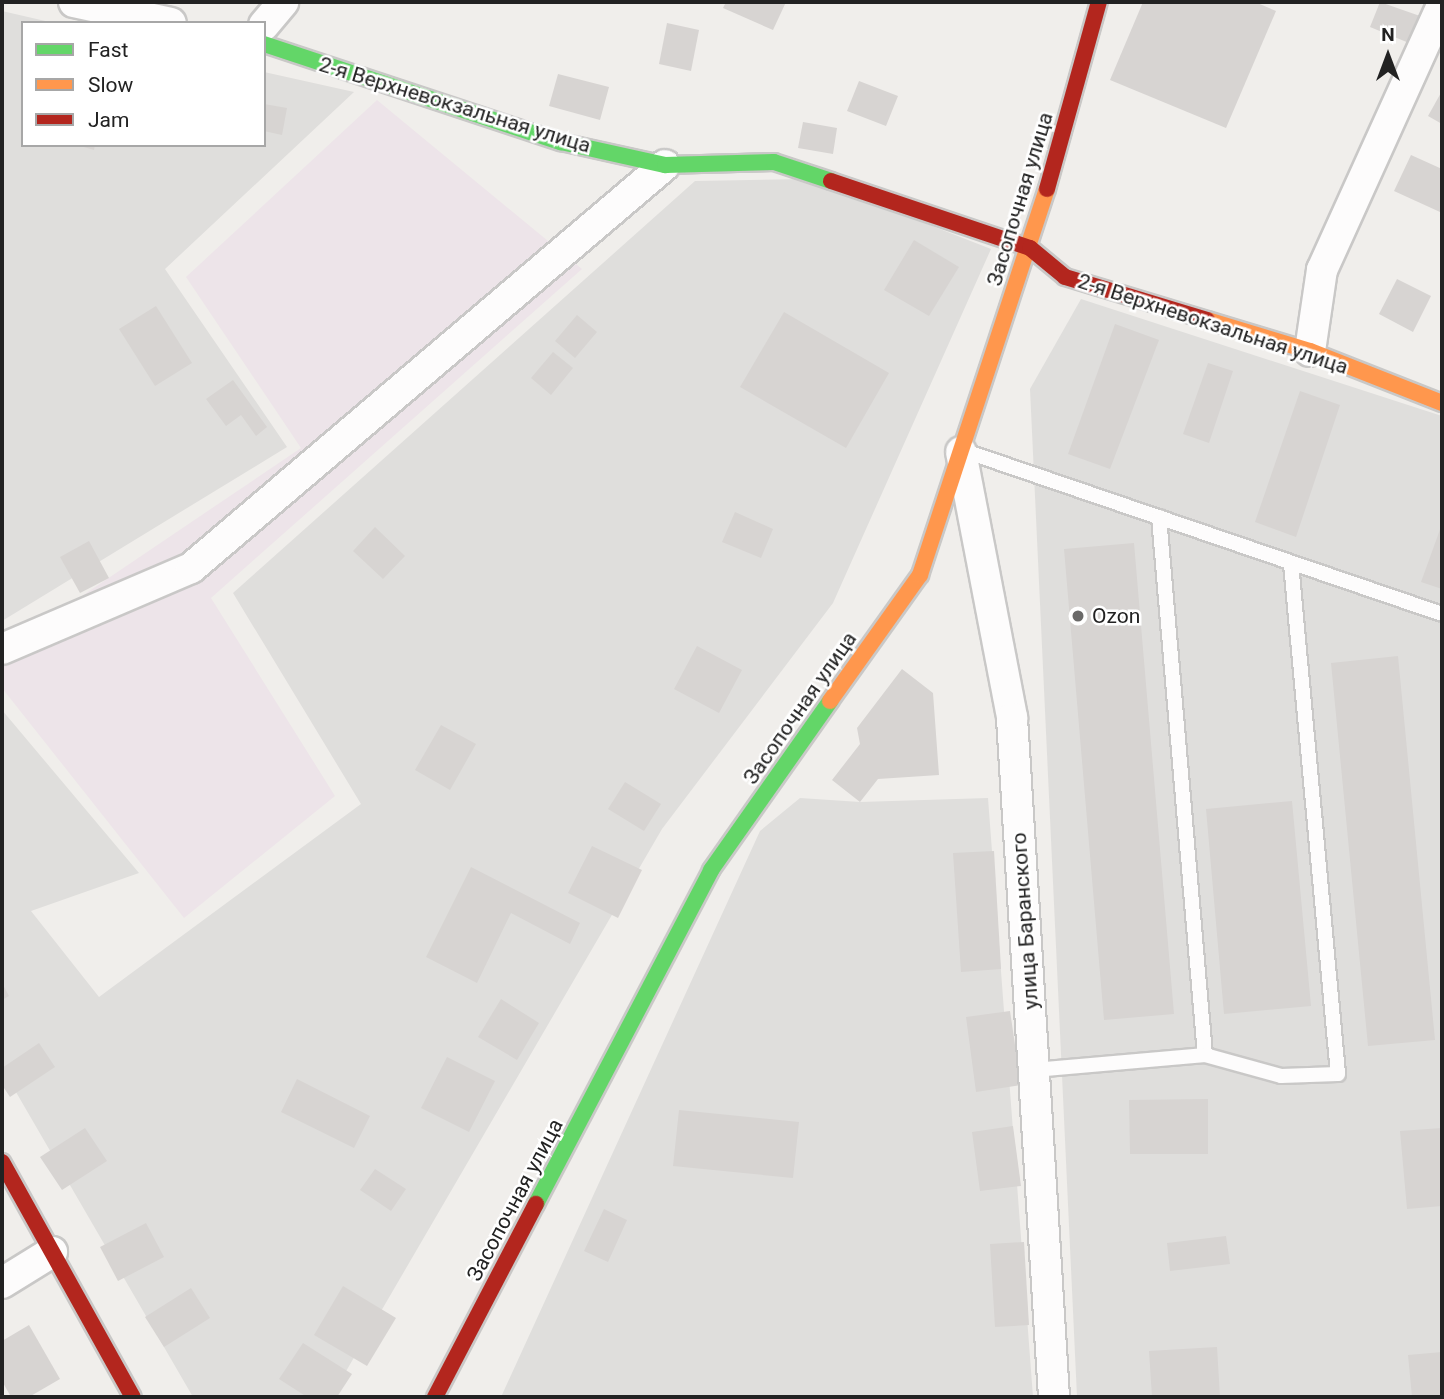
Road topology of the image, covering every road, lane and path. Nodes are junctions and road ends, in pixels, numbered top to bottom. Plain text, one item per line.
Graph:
1 (74, 2) edge
2 (283, 2) edge
3 (1099, 2) edge
4 (1442, 6) edge
5 (162, 21) edge
6 (266, 23) edge
7 (266, 45) edge
8 (665, 165) junction
9 (1030, 247) junction
10 (1310, 351) junction
11 (1442, 402) edge
12 (960, 450) junction
13 (1158, 517) junction
14 (1292, 563) junction
15 (1442, 614) edge
16 (2, 649) edge
17 (1205, 1055) junction
18 (1034, 1070) junction
19 (2, 1162) edge
20 (52, 1252) junction
21 (2, 1283) edge
22 (133, 1397) edge
23 (435, 1397) edge
24 (1054, 1397) edge

1 - 5 street
2 - 6 street
3 - 9 street, Засопочная улица
4 - 10 street
7 - 8 street, 2-я Верхневокзальная улица
8 - 9 street, 2-я Верхневокзальная улица
8 - 16 street
9 - 10 street, 2-я Верхневокзальная улица
9 - 12 street, Засопочная улица
10 - 11 street, 2-я Верхневокзальная улица
12 - 13 lane
12 - 18 street, улица Баранского
12 - 23 street, Засопочная улица
13 - 14 lane
13 - 17 lane
14 - 15 lane
14 - 17 lane
17 - 18 lane
18 - 24 street, улица Баранского
19 - 20 street
20 - 21 street
20 - 22 street

